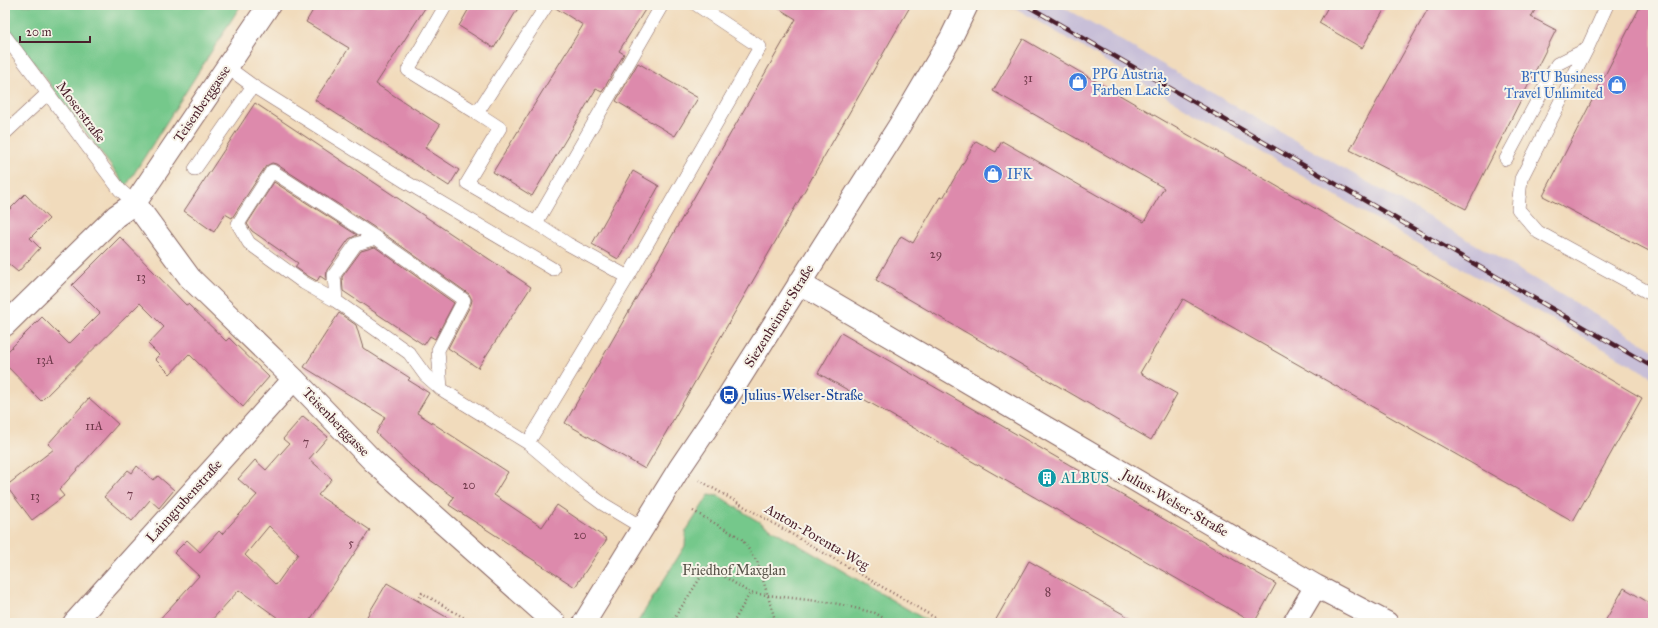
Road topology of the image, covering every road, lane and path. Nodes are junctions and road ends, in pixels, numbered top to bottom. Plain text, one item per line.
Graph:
1 (269, 5) edge
2 (446, 5) edge
3 (547, 5) edge
4 (662, 5) edge
5 (697, 5) edge
6 (967, 5) edge
7 (1607, 5) edge
8 (5, 36) edge
9 (1587, 49) junction
10 (227, 67) junction
11 (252, 86) junction
12 (47, 94) junction
13 (478, 113) junction
14 (5, 133) edge
15 (1506, 159) dead end
16 (195, 169) dead end
17 (135, 203) junction
18 (536, 223) junction
19 (376, 238) junction
20 (553, 269) dead end
21 (628, 277) junction
22 (799, 283) junction
23 (1653, 295) edge
24 (336, 301) junction
25 (5, 325) edge
26 (294, 379) junction
27 (441, 389) junction
28 (528, 443) junction
29 (679, 469) junction
30 (693, 511) dead end
31 (643, 528) junction
32 (1316, 586) junction
33 (750, 593) junction
34 (767, 594) junction
35 (418, 601) dead end
36 (74, 623) edge
37 (473, 623) edge
38 (555, 623) edge
39 (584, 623) edge
40 (671, 623) edge
41 (733, 623) edge
42 (776, 623) edge
43 (892, 623) edge
44 (944, 623) edge
45 (1294, 623) edge
46 (1387, 623) edge

1 - 10 street, Teisenberggasse
2 - 13 lane
3 - 13 lane
4 - 18 lane
5 - 21 lane
6 - 22 street, Siezenheimer Straße
7 - 9 lane
8 - 12 lane, Moserstraße
9 - 15 lane
9 - 23 lane
10 - 11 lane
10 - 17 street, Teisenberggasse
11 - 16 lane
11 - 20 lane
12 - 14 lane
12 - 17 lane, Moserstraße
13 - 18 lane
17 - 25 street, Teisenberggasse
17 - 26 street, Teisenberggasse
18 - 21 lane
19 - 24 lane
19 - 24 lane
19 - 27 lane
21 - 28 lane
22 - 29 street, Siezenheimer Straße
22 - 32 street, Julius-Welser-Straße
24 - 27 lane
26 - 36 street, Laimgrubenstraße
26 - 38 street, Teisenberggasse
27 - 28 lane
28 - 31 lane
29 - 31 street, Siezenheimer Straße
29 - 44 path, Anton-Porenta-Weg
30 - 34 path
31 - 39 street, Siezenheimer Straße
32 - 45 street
32 - 46 street, Julius-Welser-Straße
33 - 34 path
33 - 40 path
33 - 41 path
34 - 42 path
34 - 43 path
35 - 37 path

